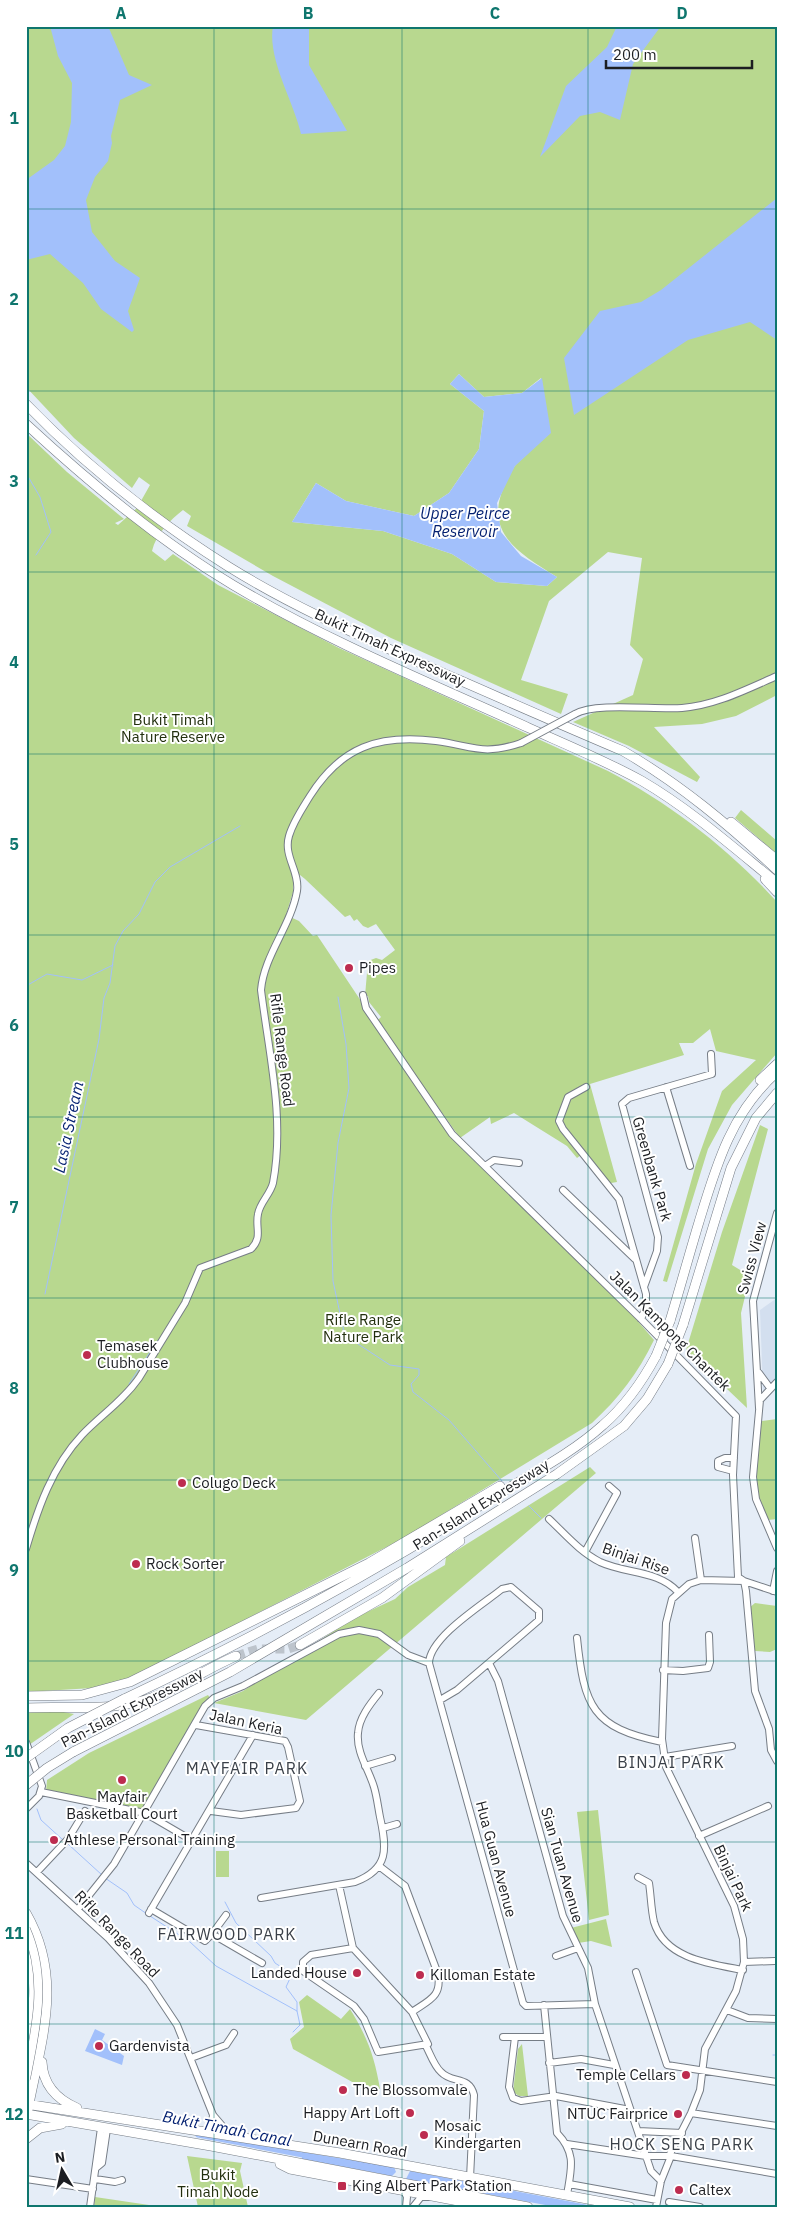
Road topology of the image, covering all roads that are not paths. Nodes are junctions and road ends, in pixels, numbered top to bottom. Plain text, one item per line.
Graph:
1 (26, 404) edge
2 (26, 424) edge
3 (777, 676) edge
4 (719, 818) junction
5 (777, 860) edge
6 (760, 869) junction
7 (777, 870) edge
8 (777, 883) edge
9 (777, 892) edge
10 (363, 995) dead end
11 (711, 1054) dead end
12 (777, 1064) edge
13 (777, 1072) edge
14 (586, 1086) dead end
15 (666, 1087) junction
16 (777, 1093) edge
17 (755, 1094) junction
18 (519, 1163) dead end
19 (485, 1166) junction
20 (690, 1166) dead end
21 (563, 1190) dead end
22 (777, 1213) edge
23 (636, 1260) junction
24 (644, 1287) junction
25 (642, 1319) junction
26 (757, 1369) junction
27 (777, 1382) edge
28 (770, 1388) junction
29 (759, 1408) junction
30 (734, 1458) junction
31 (548, 1463) junction
32 (734, 1471) junction
33 (557, 1474) junction
34 (609, 1486) dead end
35 (549, 1519) dead end
36 (695, 1538) dead end
37 (777, 1548) edge
38 (26, 1549) edge
39 (584, 1552) junction
40 (777, 1571) edge
41 (702, 1580) junction
42 (744, 1581) junction
43 (775, 1591) edge
44 (678, 1592) junction
45 (709, 1635) dead end
46 (577, 1638) dead end
47 (300, 1645) tunnel mouth
48 (236, 1656) tunnel mouth
49 (429, 1663) junction
50 (489, 1663) junction
51 (663, 1670) junction
52 (379, 1693) dead end
53 (26, 1696) edge
54 (440, 1700) junction
55 (26, 1708) edge
56 (196, 1724) junction
57 (253, 1735) junction
58 (26, 1742) edge
59 (662, 1742) junction
60 (732, 1746) dead end
61 (665, 1757) junction
62 (26, 1758) edge
63 (392, 1758) dead end
64 (777, 1761) edge
65 (365, 1766) junction
66 (26, 1785) edge
67 (42, 1792) junction
68 (768, 1806) dead end
69 (26, 1809) edge
70 (85, 1811) dead end
71 (211, 1811) junction
72 (145, 1813) junction
73 (397, 1824) dead end
74 (383, 1828) junction
75 (699, 1836) junction
76 (193, 1841) junction
77 (26, 1863) edge
78 (379, 1866) junction
79 (37, 1872) junction
80 (638, 1877) dead end
81 (339, 1885) junction
82 (261, 1898) dead end
83 (78, 1909) junction
84 (26, 1913) edge
85 (226, 1915) dead end
86 (26, 1929) edge
87 (212, 1934) junction
88 (26, 1947) edge
89 (353, 1948) junction
90 (578, 1948) junction
91 (556, 1956) dead end
92 (775, 1961) dead end
93 (744, 1962) junction
94 (262, 1963) dead end
95 (743, 1970) junction
96 (636, 1972) dead end
97 (595, 2004) junction
98 (544, 2005) junction
99 (726, 2010) junction
100 (412, 2012) junction
101 (777, 2019) edge
102 (234, 2033) dead end
103 (546, 2036) junction
104 (503, 2037) dead end
105 (514, 2037) junction
106 (426, 2044) junction
107 (26, 2046) edge
108 (41, 2050) junction
109 (191, 2058) junction
110 (549, 2063) junction
111 (38, 2064) junction
112 (614, 2065) junction
113 (26, 2067) edge
114 (702, 2071) junction
115 (26, 2079) edge
116 (777, 2082) edge
117 (553, 2097) junction
118 (27, 2105) edge
119 (630, 2110) junction
120 (93, 2114) junction
121 (212, 2114) junction
122 (691, 2114) junction
123 (26, 2115) edge
124 (69, 2123) junction
125 (777, 2126) edge
126 (104, 2129) junction
127 (638, 2131) junction
128 (205, 2132) junction
129 (682, 2133) junction
130 (231, 2136) junction
131 (26, 2138) edge
132 (567, 2144) junction
133 (313, 2149) junction
134 (646, 2156) junction
135 (670, 2156) junction
136 (271, 2159) junction
137 (310, 2166) junction
138 (777, 2174) edge
139 (95, 2178) junction
140 (470, 2178) junction
141 (26, 2179) edge
142 (122, 2180) dead end
143 (661, 2181) junction
144 (569, 2184) junction
145 (93, 2189) junction
146 (407, 2191) junction
147 (462, 2194) junction
148 (434, 2196) junction
149 (567, 2196) junction
150 (468, 2202) junction
151 (669, 2202) dead end
152 (657, 2203) edge
153 (90, 2207) edge
154 (406, 2207) edge
155 (410, 2207) edge
156 (414, 2207) edge
157 (490, 2207) edge
158 (528, 2207) edge
159 (630, 2207) edge
160 (700, 2207) edge

1 - 4 highway, Bukit Timah Expressway
2 - 6 highway, Bukit Timah Expressway
3 - 38 street, Rifle Range Road, bridge
4 - 5 highway
4 - 7 highway
6 - 8 highway, Bukit Timah Expressway
6 - 9 highway
10 - 19 street, Jalan Kampong Chantek
11 - 15 street, Greenbank Park
12 - 17 highway
13 - 17 highway, Pan-Island Expressway
14 - 23 street
15 - 20 street
15 - 24 street, Greenbank Park
16 - 33 highway, Pan-Island Expressway, bridge
17 - 31 highway, Pan-Island Expressway, bridge
18 - 19 street
19 - 25 street, Jalan Kampong Chantek
21 - 23 street
22 - 26 street, Swiss View
23 - 24 street
24 - 25 street
25 - 30 street, Jalan Kampong Chantek
26 - 28 street
26 - 29 street, Swiss View
27 - 28 street
28 - 29 street
29 - 37 street
30 - 32 street, Jalan Kampong Chantek
30 - 32 street
31 - 53 highway
31 - 62 highway, Pan-Island Expressway, bridge
32 - 42 street, Jalan Kampong Chantek
33 - 47 highway
33 - 66 highway, Pan-Island Expressway, bridge
34 - 39 street, Binjai Rise
35 - 39 street, Binjai Rise
36 - 41 street
39 - 44 street, Binjai Rise
40 - 43 street
41 - 42 street
41 - 44 street
42 - 43 street
42 - 64 street, Jalan Kampong Chantek
44 - 51 street, Binjai Park
45 - 51 street
46 - 59 street
48 - 55 highway
49 - 50 street
49 - 54 street, Hua Guan Avenue
49 - 56 street
50 - 54 street
50 - 90 street, Sian Tuan Avenue
51 - 59 street, Binjai Park
52 - 65 street
54 - 98 street, Hua Guan Avenue
56 - 57 street, Jalan Keria
56 - 72 street
57 - 71 street
57 - 71 street, Jalan Keria
58 - 67 street
59 - 61 street, Binjai Park
60 - 61 street
61 - 75 street, Binjai Park
63 - 65 street
65 - 74 street
67 - 69 street
67 - 72 street
68 - 75 street, Binjai Park
70 - 79 street
71 - 76 street
72 - 76 street
72 - 83 street
73 - 74 street
74 - 78 street
75 - 93 street, Binjai Park
76 - 87 street
77 - 79 street, Rifle Range Road
78 - 81 street
78 - 100 street
79 - 83 street, Rifle Range Road
80 - 95 street
81 - 82 street
81 - 89 street
83 - 109 street, Rifle Range Road
84 - 108 highway
85 - 87 street
86 - 115 main road, bridge
87 - 94 street
88 - 107 main road
89 - 100 street
89 - 106 street
90 - 91 street
90 - 97 street, Sian Tuan Avenue
92 - 93 street
93 - 95 street, Binjai Park
95 - 99 street, Binjai Park
96 - 114 street
97 - 98 street, Hua Guan Avenue
97 - 112 street, Sian Tuan Avenue
98 - 103 street
99 - 101 street
99 - 114 street, Binjai Park
100 - 106 street
102 - 109 street
103 - 105 street
103 - 110 street
104 - 105 street
105 - 117 street
106 - 140 street
108 - 111 highway
108 - 120 highway
109 - 121 street, Rifle Range Road
110 - 112 street
110 - 117 street
111 - 113 highway
111 - 118 highway
112 - 119 street, Sian Tuan Avenue
114 - 116 street
114 - 122 street, Binjai Park
117 - 119 street
117 - 132 street
118 - 120 highway, Dunearn Road
118 - 123 highway
119 - 127 street, Sian Tuan Avenue
120 - 128 highway, Dunearn Road
121 - 128 street
121 - 130 street, Rifle Range Road
122 - 125 street
122 - 129 street, Binjai Park
123 - 124 highway
124 - 126 highway
124 - 131 highway
126 - 136 highway
126 - 139 street
127 - 129 street
127 - 134 street, Sian Tuan Avenue
128 - 130 highway, Dunearn Road
129 - 135 street, Binjai Park
130 - 133 highway, Dunearn Road
132 - 134 street
132 - 144 street
133 - 137 highway
133 - 140 highway, Dunearn Road
134 - 135 street
134 - 143 street, Sian Tuan Avenue
135 - 138 street
135 - 143 street, Binjai Park
136 - 137 highway
136 - 146 highway
137 - 147 highway
139 - 142 street
139 - 145 street
140 - 149 highway, Dunearn Road
141 - 145 street
143 - 152 street, Binjai Park
144 - 149 street
144 - 152 street
145 - 153 street
146 - 148 highway
146 - 154 street
146 - 155 street
147 - 150 highway
147 - 158 highway
148 - 150 highway
148 - 156 street
149 - 159 highway, Dunearn Road
150 - 157 highway
151 - 160 street

